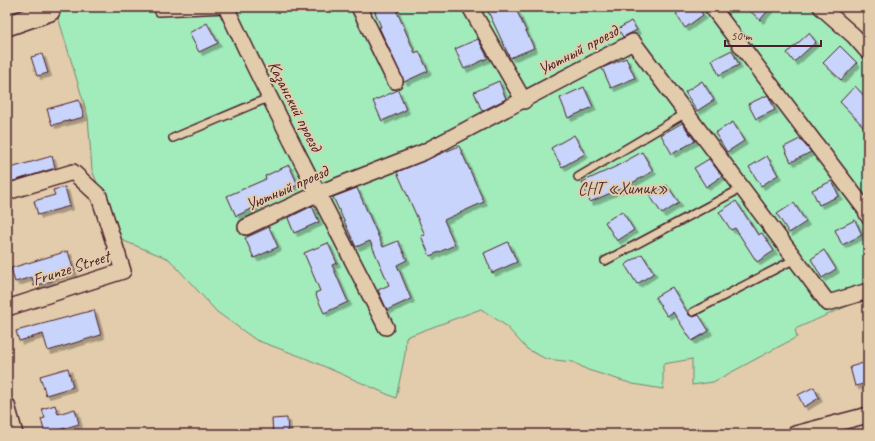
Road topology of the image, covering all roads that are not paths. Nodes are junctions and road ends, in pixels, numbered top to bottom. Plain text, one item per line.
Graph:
1 (359, 7) edge
2 (470, 7) edge
3 (712, 7) edge
4 (821, 7) edge
5 (227, 8) edge
6 (50, 9) edge
7 (158, 12) dead end
8 (7, 26) edge
9 (868, 52) edge
10 (395, 81) dead end
11 (268, 98) junction
12 (524, 101) junction
13 (686, 113) junction
14 (173, 138) dead end
15 (578, 177) dead end
16 (742, 188) junction
17 (7, 192) edge
18 (319, 193) junction
19 (868, 216) edge
20 (246, 227) dead end
21 (795, 259) junction
22 (605, 261) dead end
23 (868, 291) edge
24 (7, 308) edge
25 (693, 312) dead end
26 (386, 327) dead end
27 (7, 405) edge
28 (868, 415) edge
29 (16, 434) edge
30 (795, 434) edge

1 - 10 street
2 - 12 street
3 - 19 street
4 - 9 street
5 - 7 lane
5 - 11 street, Казанский проезд
6 - 8 street
11 - 14 lane
11 - 18 street, Казанский проезд
12 - 13 street, Уютный проезд
12 - 18 street, Уютный проезд
13 - 15 lane
13 - 16 street, Уютный проезд
16 - 21 street, Уютный проезд
16 - 22 lane
17 - 24 street, Frunze Street
18 - 20 street, Уютный проезд
18 - 26 street, Казанский проезд
21 - 23 street, Уютный проезд
21 - 25 lane
27 - 29 street
28 - 30 street

